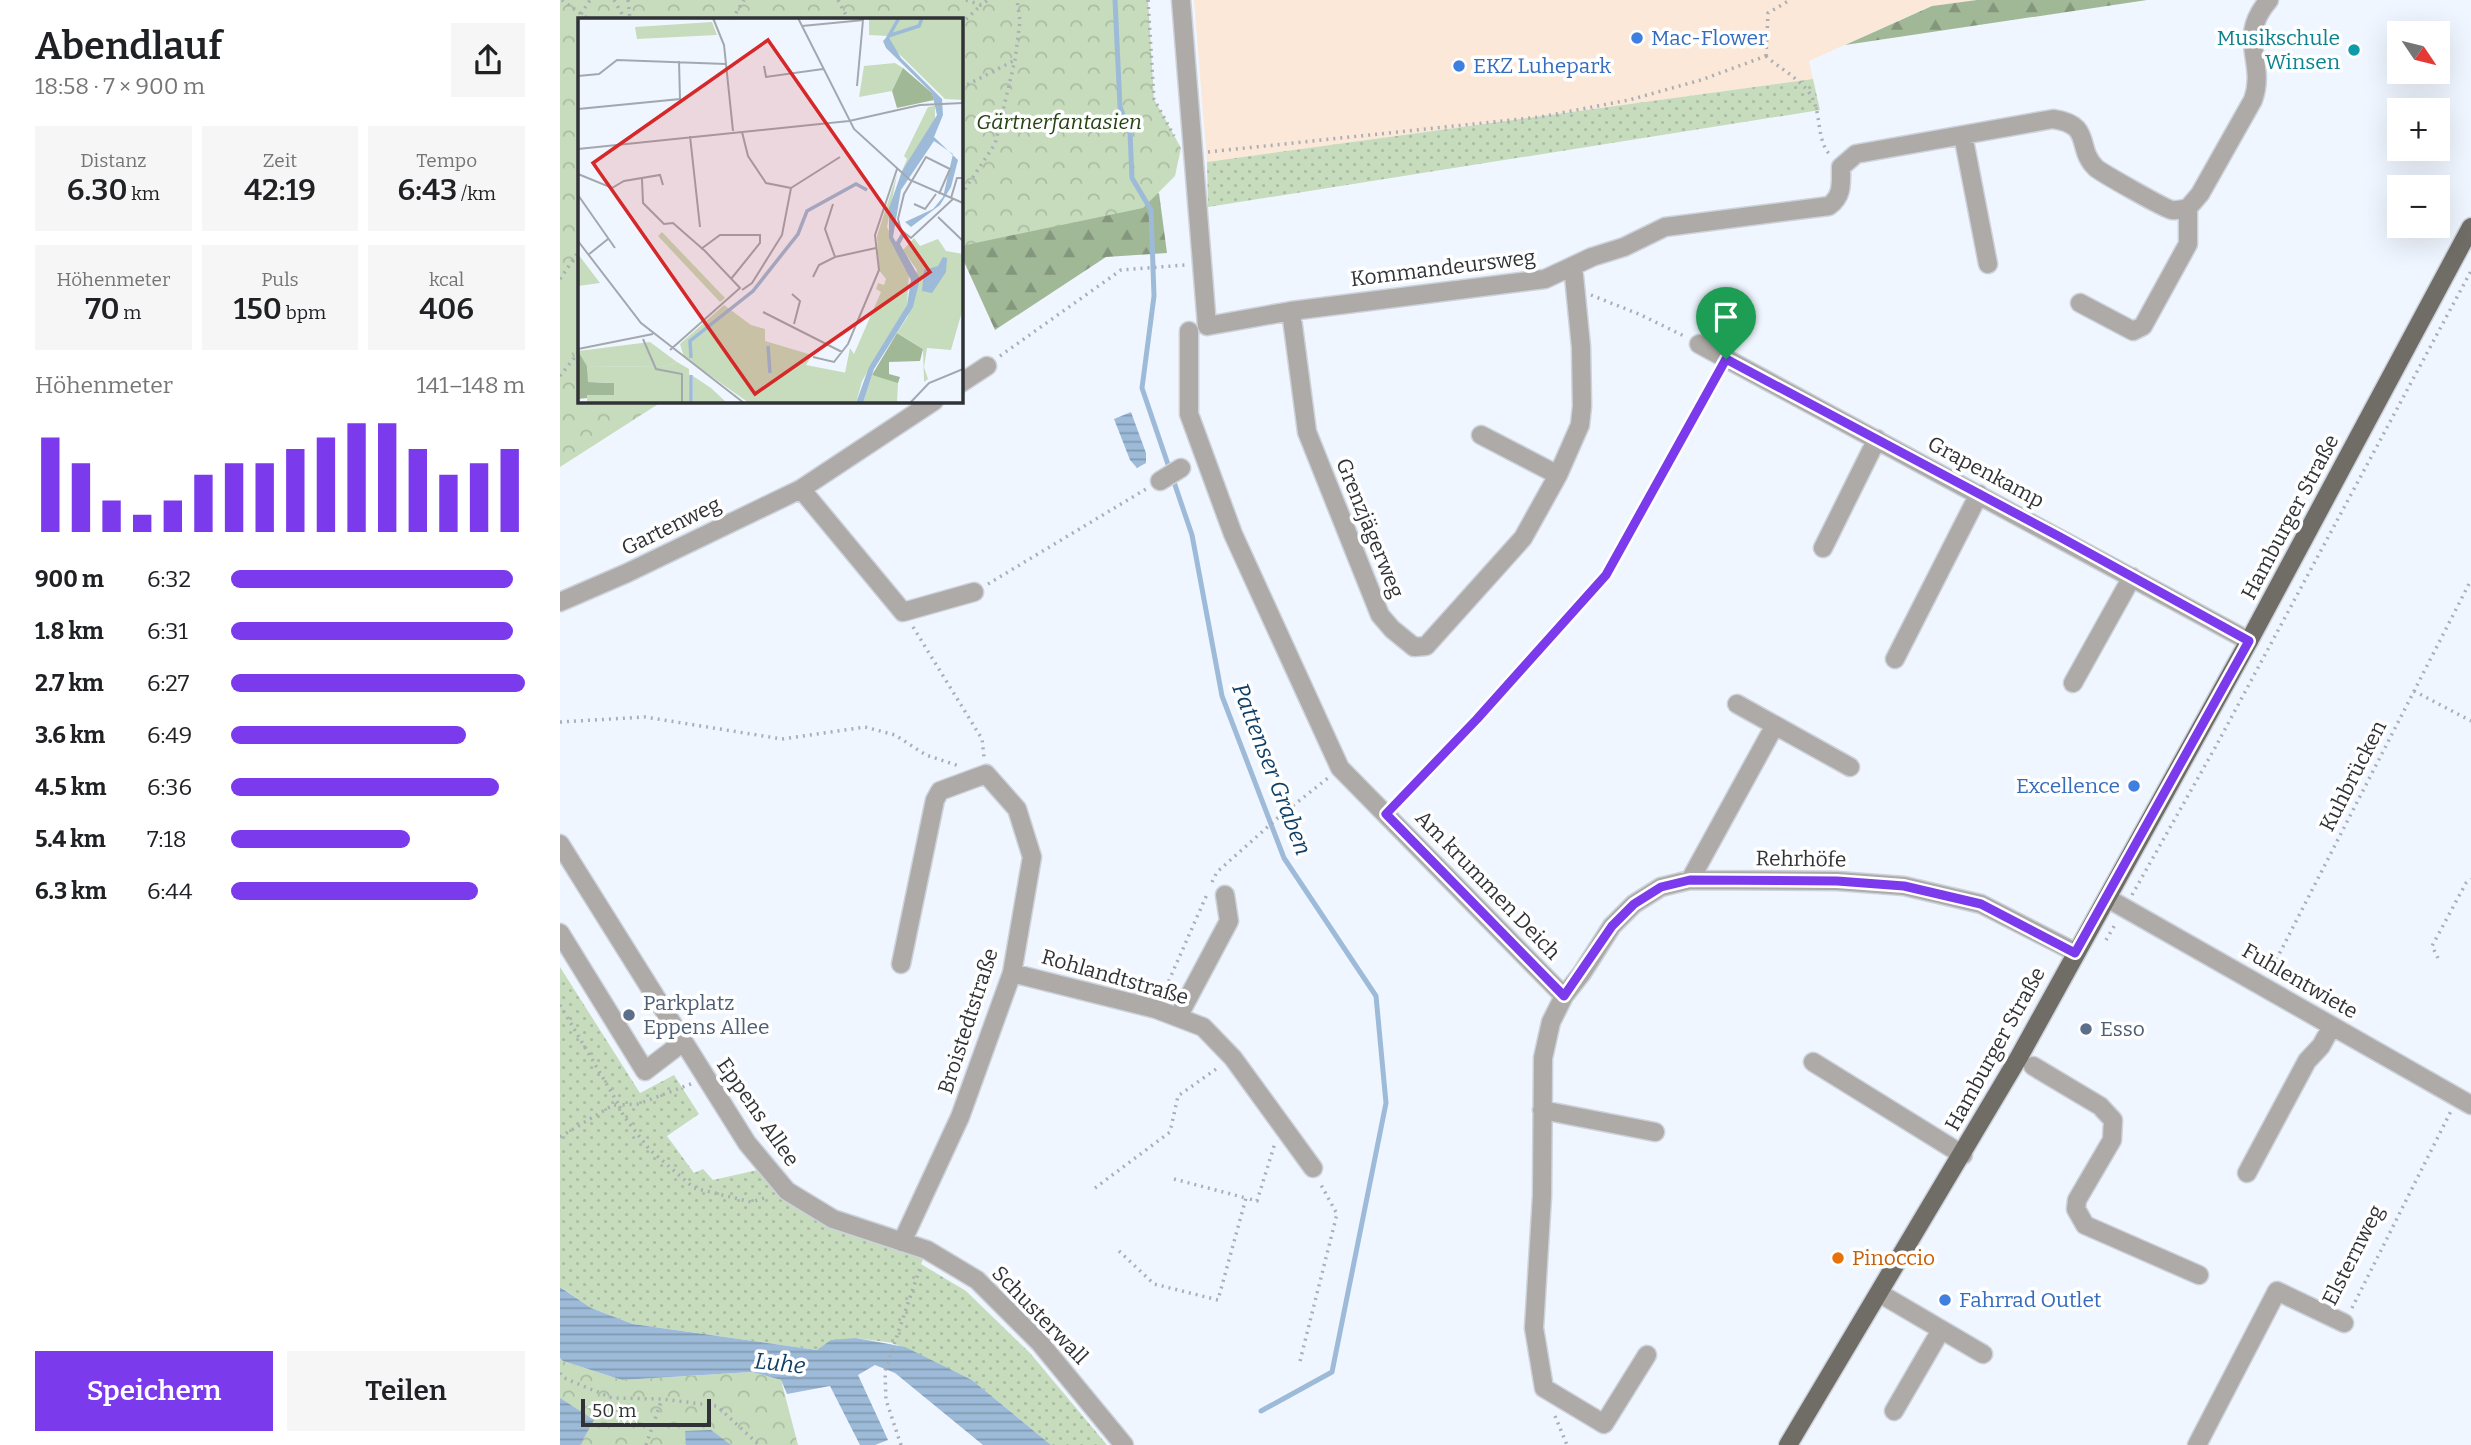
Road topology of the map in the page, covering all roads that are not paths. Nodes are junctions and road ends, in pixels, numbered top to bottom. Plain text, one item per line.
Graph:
1 (1181, 0) edge
2 (2269, 0) edge
3 (1963, 135) junction
4 (2188, 208) junction
5 (2471, 227) edge
6 (1988, 264) dead end
7 (1573, 266) junction
8 (2080, 303) dead end
9 (1291, 311) junction
10 (1189, 331) dead end
11 (1699, 344) road end
12 (987, 366) road end
13 (962, 382) edge
14 (932, 402) edge
15 (1481, 435) dead end
16 (1877, 439) junction
17 (1181, 468) dead end
18 (1558, 475) junction
19 (1160, 481) road end
20 (802, 489) junction
21 (1979, 494) junction
22 (1823, 548) dead end
23 (2133, 577) junction
24 (974, 592) road end
25 (560, 602) edge
26 (2249, 641) junction
27 (1895, 659) dead end
28 (2073, 683) dead end
29 (1737, 704) dead end
30 (1775, 725) junction
31 (1850, 767) dead end
32 (560, 844) edge
33 (1690, 880) junction
34 (1225, 895) dead end
35 (2107, 898) junction
36 (560, 933) edge
37 (2075, 953) junction
38 (901, 964) dead end
39 (1012, 972) junction
40 (1564, 996) junction
41 (1178, 1017) junction
42 (2332, 1026) junction
43 (683, 1042) junction
44 (1814, 1062) dead end
45 (2033, 1066) dead end
46 (2464, 1101) edge
47 (1542, 1110) junction
48 (1655, 1132) dead end
49 (1963, 1155) junction
50 (1313, 1168) road end
51 (2247, 1173) dead end
52 (902, 1241) junction
53 (2199, 1275) dead end
54 (1879, 1293) junction
55 (2344, 1323) road end
56 (1941, 1330) junction
57 (1983, 1354) dead end
58 (1647, 1355) dead end
59 (1894, 1411) dead end
60 (1125, 1445) edge
61 (1788, 1445) edge
62 (2197, 1445) edge

1 - 9 street, Kommandeursweg
2 - 4 street
3 - 4 street
3 - 6 street
3 - 7 street, Kommandeursweg
4 - 8 street
5 - 26 main road, Hamburger Straße
7 - 9 street, Kommandeursweg
7 - 18 street, Grenzjägerweg
9 - 18 street, Grenzjägerweg
10 - 40 street, Am krummen Deich
11 - 16 street, Grapenkamp
12 - 13 street
14 - 20 street, Gartenweg
15 - 18 street
16 - 21 street, Grapenkamp
16 - 22 street
17 - 19 street
20 - 24 street
20 - 25 street, Gartenweg
21 - 23 street, Grapenkamp
21 - 27 street
23 - 26 street, Grapenkamp
23 - 28 street
26 - 35 main road, Hamburger Straße
29 - 30 street
30 - 31 street
30 - 33 street
32 - 43 street, Eppens Allee
33 - 37 street, Rehrhöfe
33 - 40 street, Rehrhöfe
34 - 41 street
35 - 37 main road, Hamburger Straße
35 - 42 street, Fuhlentwiete
36 - 43 street
37 - 49 main road, Hamburger Straße
38 - 39 street, Broistedtstraße
39 - 41 street, Rohlandtstraße
39 - 52 street, Broistedtstraße
40 - 47 street
41 - 50 street, Rohlandtstraße
42 - 46 street, Fuhlentwiete
42 - 51 street
43 - 52 street, Eppens Allee
44 - 49 street
45 - 53 street
47 - 48 street
47 - 58 street
49 - 54 main road, Hamburger Straße
52 - 60 street, Schusterwall
54 - 56 street
54 - 61 main road, Hamburger Straße
55 - 62 street, Elsternweg
56 - 57 street
56 - 59 street

